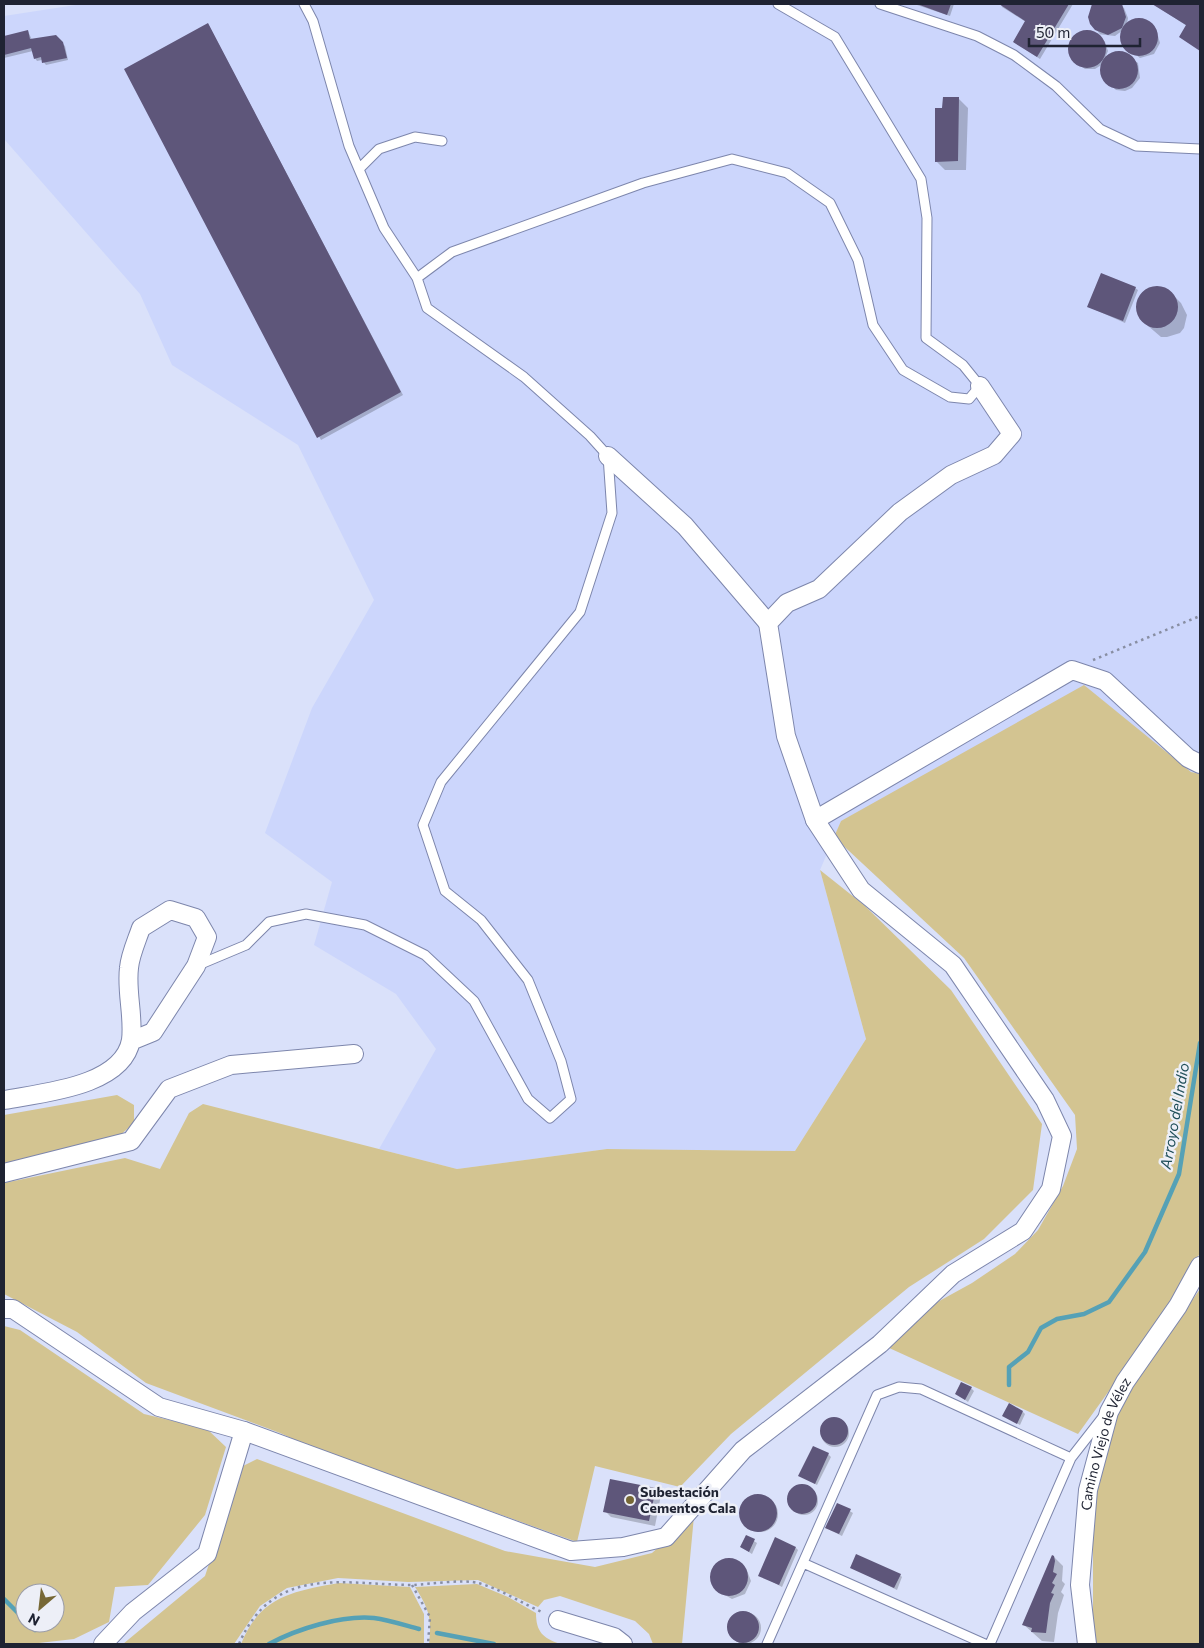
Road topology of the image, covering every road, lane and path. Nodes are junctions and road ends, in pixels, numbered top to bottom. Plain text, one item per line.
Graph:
1 (304, 4) edge
2 (778, 4) edge
3 (880, 4) edge
4 (442, 141) dead end
5 (1200, 149) edge
6 (359, 169) junction
7 (418, 278) junction
8 (980, 386) junction
9 (608, 456) junction
10 (1200, 616) edge
11 (768, 623) junction
12 (1072, 670) junction
13 (1200, 764) edge
14 (815, 820) junction
15 (196, 966) junction
16 (130, 1041) junction
17 (354, 1054) dead end
18 (4, 1100) edge
19 (4, 1173) edge
20 (1200, 1266) edge
21 (4, 1309) edge
22 (1109, 1412) junction
23 (244, 1430) junction
24 (1071, 1458) junction
25 (803, 1563) junction
26 (412, 1585) junction
27 (1083, 1619) junction
28 (558, 1620) joint
29 (103, 1644) edge
30 (239, 1644) edge
31 (428, 1644) edge
32 (623, 1644) edge
33 (767, 1644) edge
34 (985, 1644) edge
35 (990, 1644) edge
36 (1075, 1644) edge
37 (1087, 1644) edge

1 - 6 lane
2 - 8 lane
3 - 5 lane
4 - 6 lane
6 - 7 lane
7 - 8 lane
7 - 9 lane
8 - 11 street
9 - 11 street
9 - 15 lane
10 - 12 path
11 - 14 street
12 - 13 street
12 - 14 street
14 - 23 street
15 - 16 street
15 - 16 street
16 - 18 street
17 - 19 street
20 - 22 street, Camino Viejo de Vélez
21 - 23 street
22 - 24 lane
22 - 27 street, Camino Viejo de Vélez
23 - 29 street
24 - 25 lane
24 - 35 lane
25 - 33 lane
25 - 34 lane
26 - 28 path
26 - 30 path
26 - 31 path
27 - 36 street
27 - 37 street, Camino Viejo de Vélez
28 - 32 street

